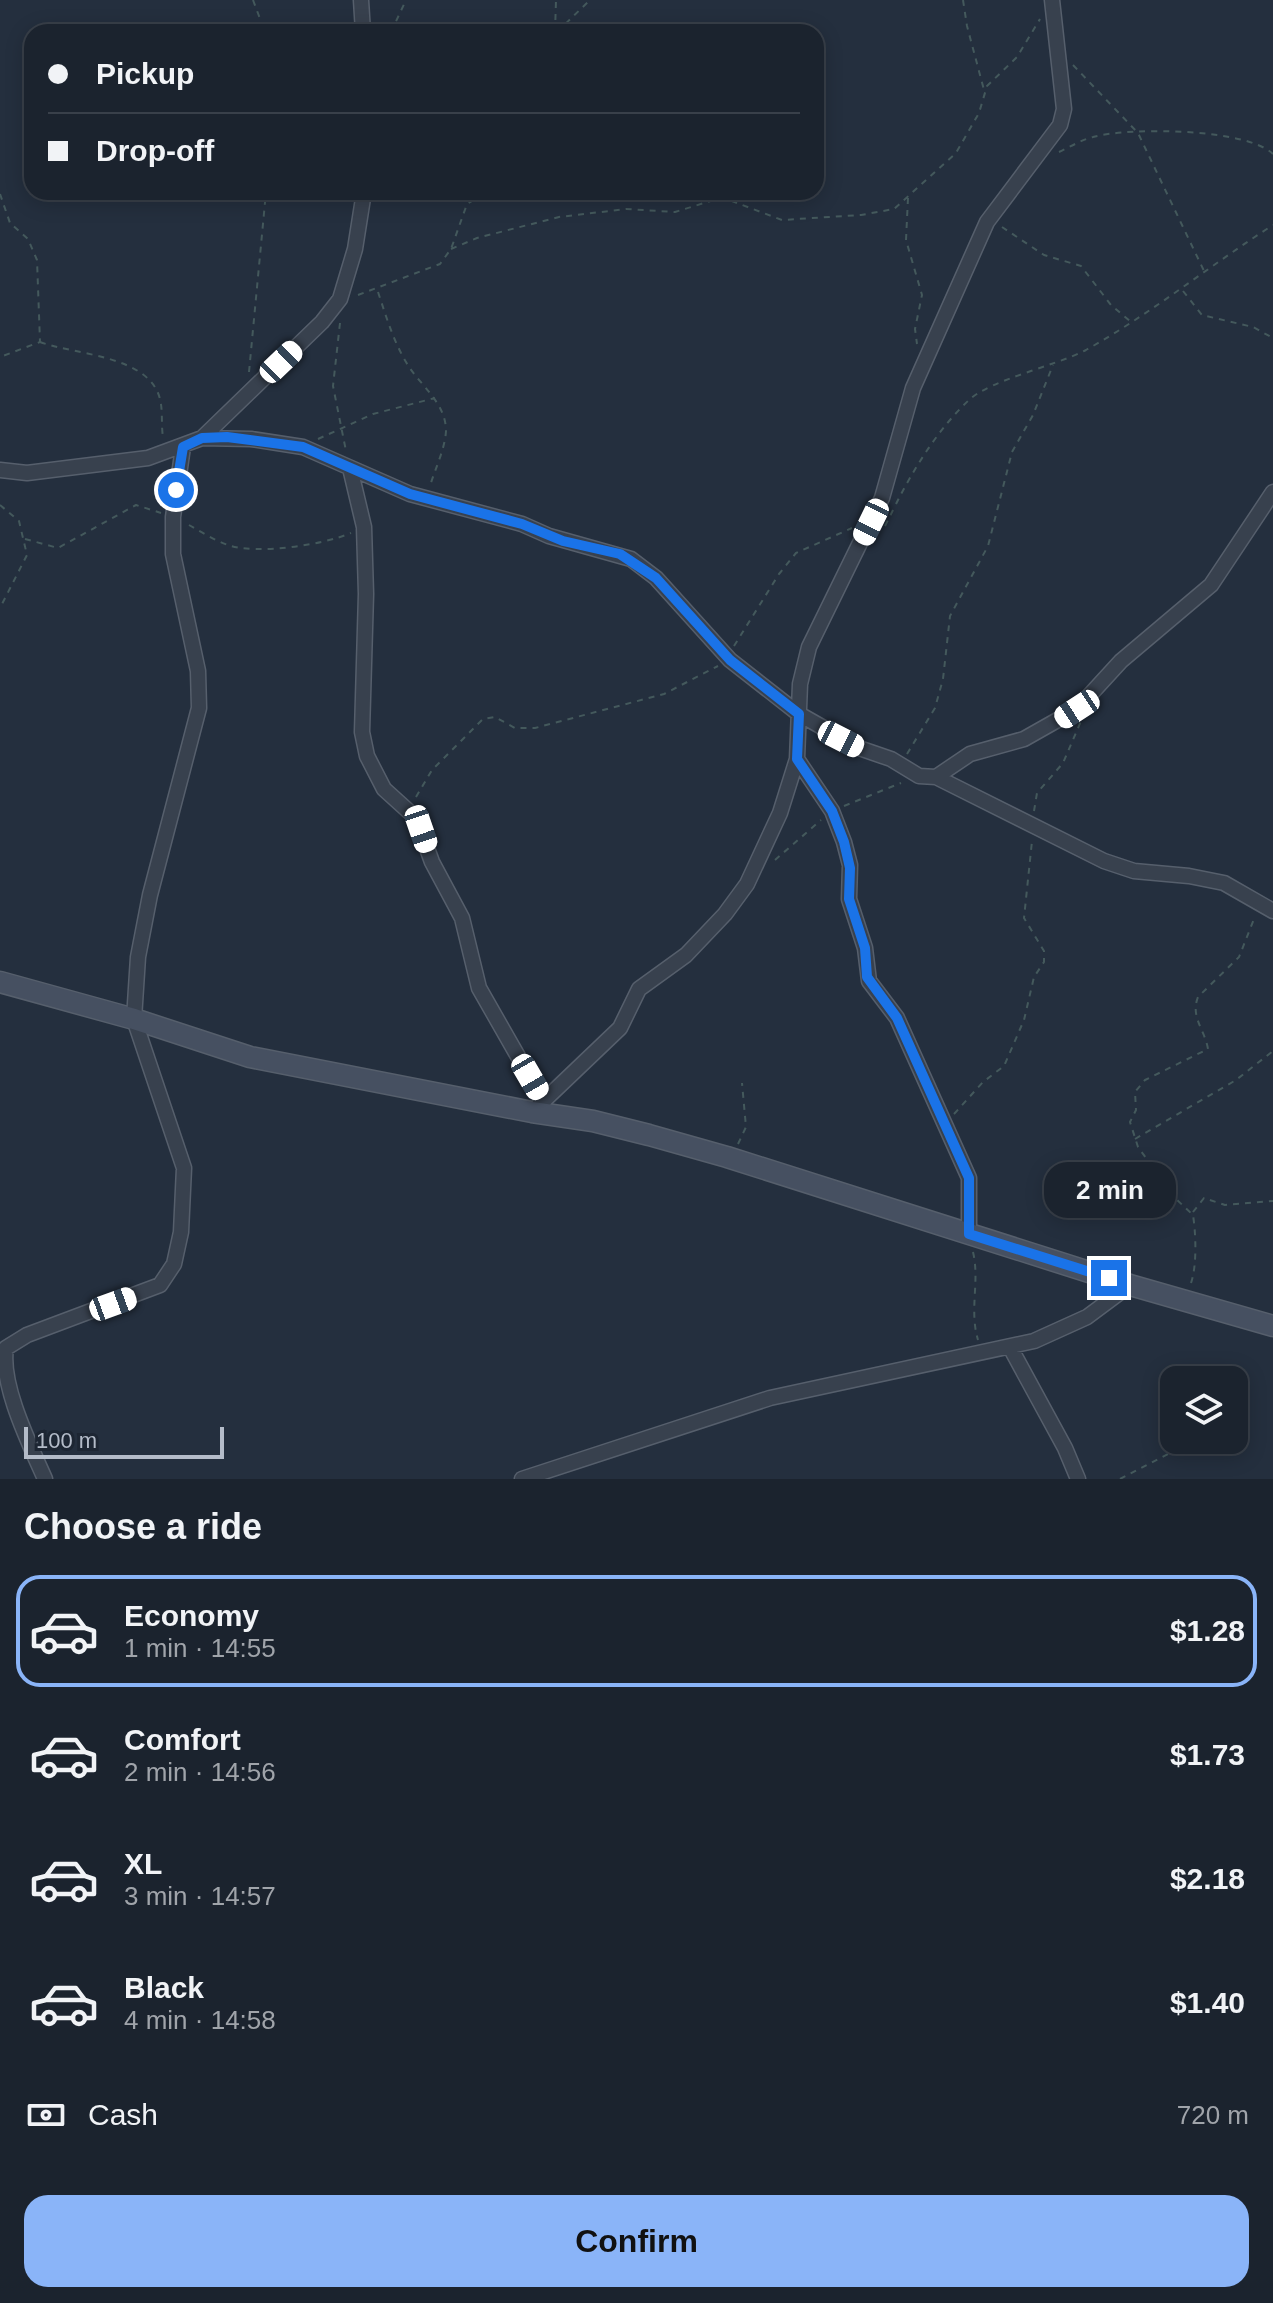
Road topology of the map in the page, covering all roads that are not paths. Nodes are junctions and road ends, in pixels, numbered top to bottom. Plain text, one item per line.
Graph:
1 (361, 0) edge
2 (1052, 3) edge
3 (362, 24) edge
4 (363, 200) edge
5 (202, 438) junction
6 (183, 447) junction
7 (350, 468) junction
8 (0, 470) edge
9 (1273, 492) edge
10 (799, 714) junction
11 (797, 759) junction
12 (936, 777) junction
13 (1267, 907) edge
14 (0, 982) edge
15 (134, 1019) junction
16 (538, 1107) junction
17 (969, 1234) junction
18 (1130, 1285) junction
19 (1273, 1326) edge
20 (1010, 1347) junction
21 (45, 1479) edge
22 (522, 1479) edge
23 (1078, 1479) edge

1 - 3 street
2 - 10 street
4 - 5 street
5 - 6 street
5 - 7 street
6 - 8 street
6 - 15 street
7 - 10 street
7 - 16 street
9 - 12 street
10 - 11 street
10 - 12 street
11 - 16 street
11 - 17 street
12 - 13 street
14 - 15 street
15 - 16 street
15 - 21 street
16 - 17 street
17 - 18 street
18 - 19 street
18 - 20 street
20 - 22 street
20 - 23 street

